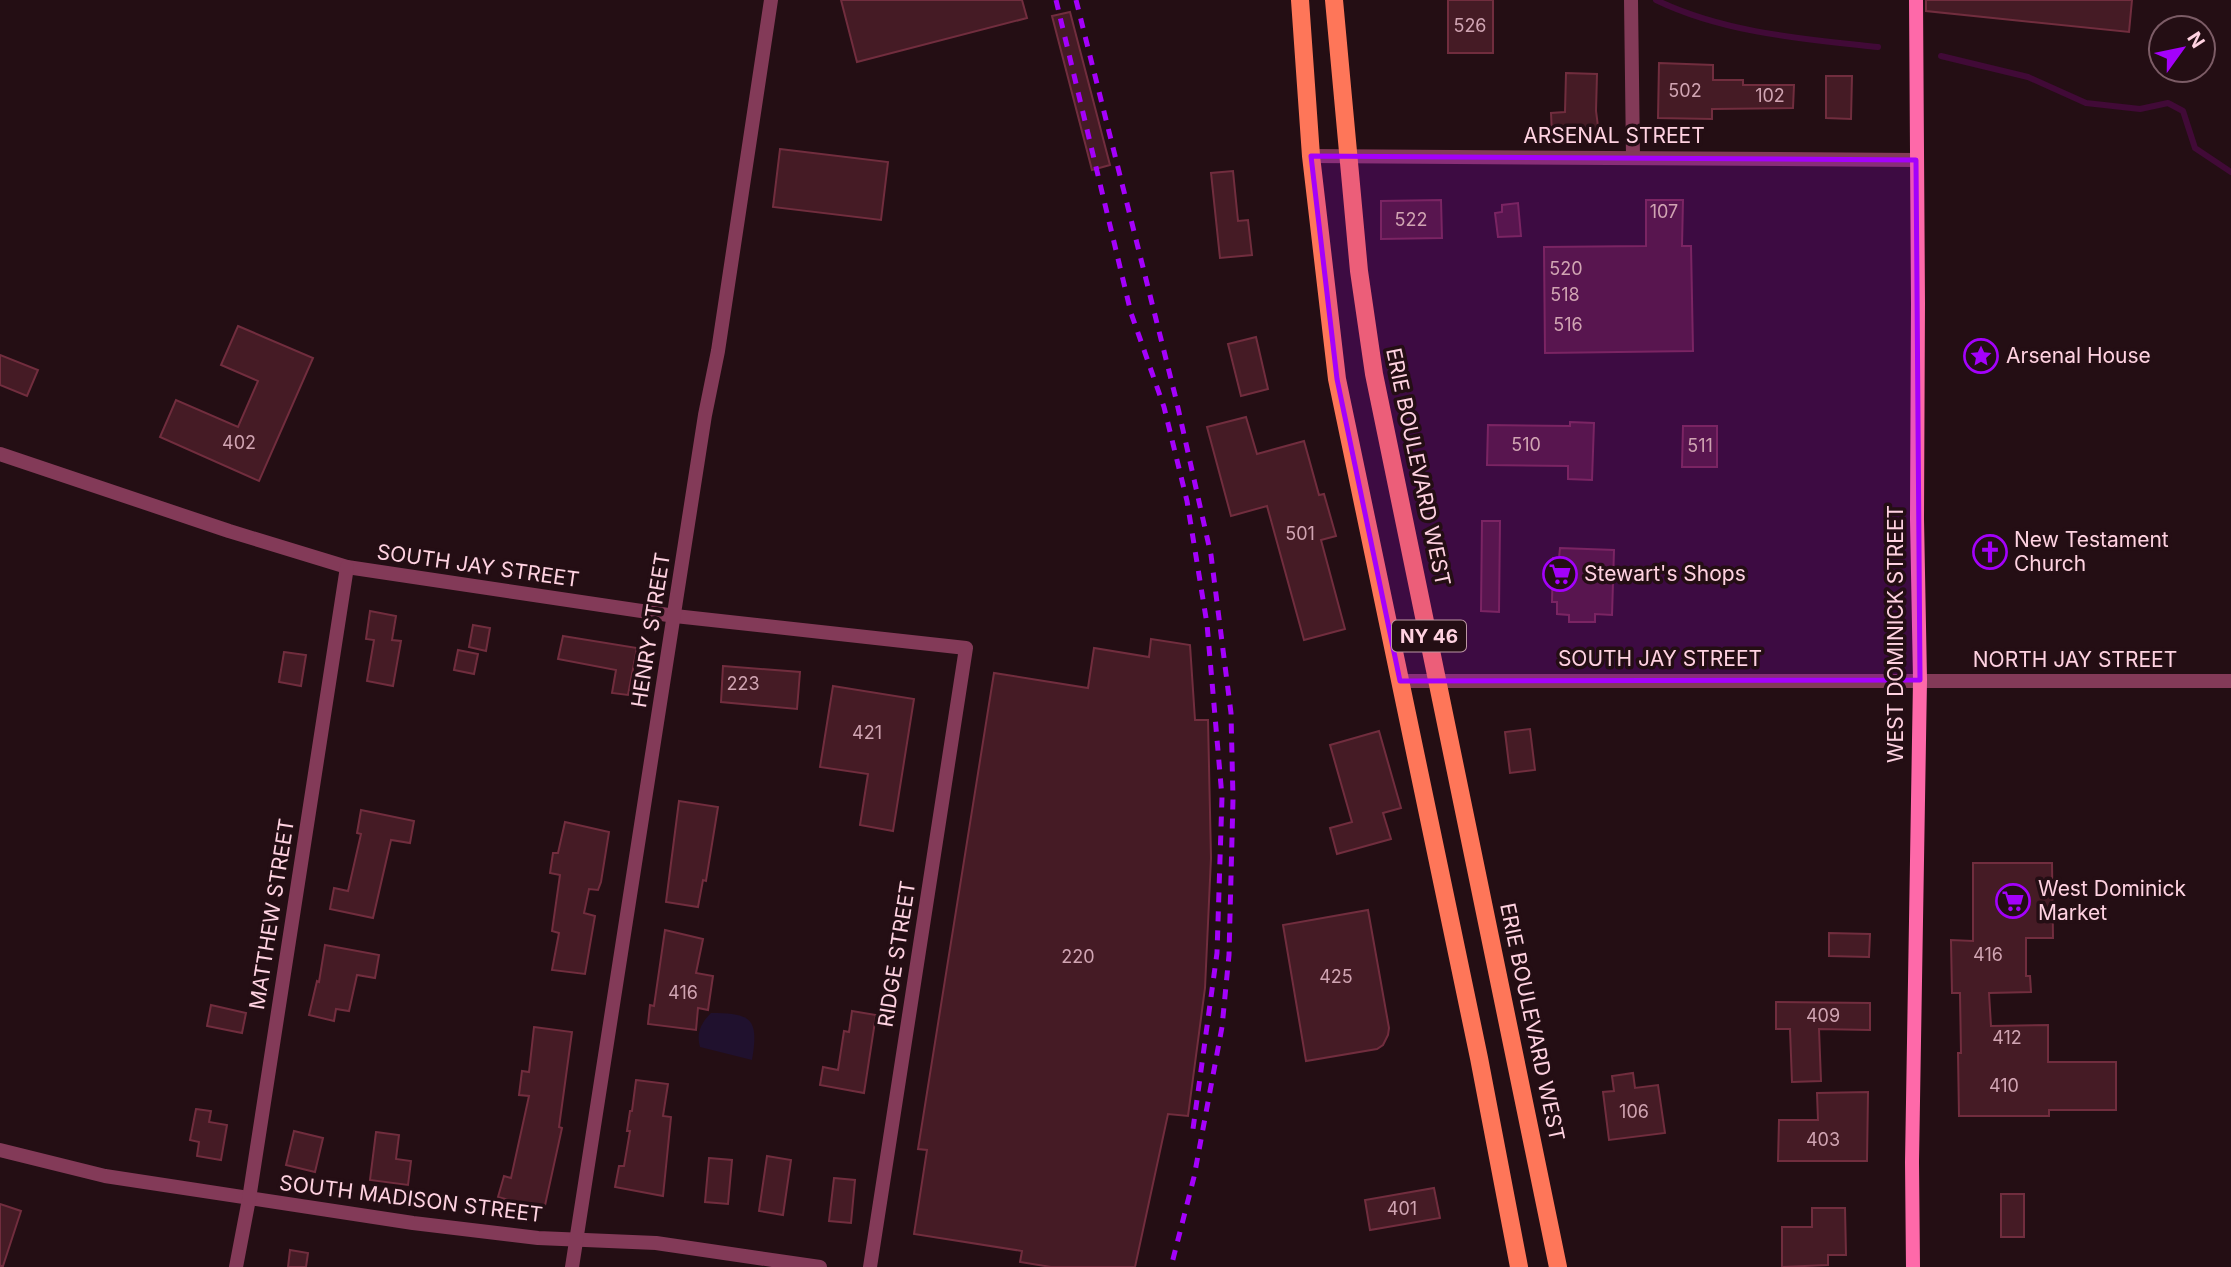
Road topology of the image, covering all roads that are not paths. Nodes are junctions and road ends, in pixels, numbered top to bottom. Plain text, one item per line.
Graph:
1 (771, 0) edge
2 (1300, 0) edge
3 (1334, 0) edge
4 (1631, 0) edge
5 (1916, 0) edge
6 (1311, 156) junction
7 (1348, 156) junction
8 (1633, 157) junction
9 (1916, 160) junction
10 (0, 454) edge
11 (347, 567) junction
12 (675, 616) junction
13 (966, 648) joint
14 (1438, 680) junction
15 (1920, 680) junction
16 (1400, 681) junction
17 (2231, 681) edge
18 (0, 1150) edge
19 (249, 1199) junction
20 (576, 1240) junction
21 (236, 1267) edge
22 (572, 1267) edge
23 (820, 1267) edge
24 (870, 1267) edge
25 (1519, 1267) edge
26 (1558, 1267) edge
27 (1913, 1267) edge

1 - 12 street, HENRY STREET
2 - 6 main road, NY 46
3 - 7 main road, ERIE BOULEVARD WEST / NY 46
4 - 8 street
5 - 9 street, WEST DOMINICK STREET
6 - 7 street, ARSENAL STREET
6 - 16 main road, NY 46
7 - 8 street, ARSENAL STREET
7 - 14 main road, ERIE BOULEVARD WEST / NY 46
8 - 9 street, ARSENAL STREET
9 - 15 street, WEST DOMINICK STREET
10 - 11 street, SOUTH JAY STREET
11 - 12 street, SOUTH JAY STREET
11 - 19 street, MATTHEW STREET
12 - 13 street, SOUTH JAY STREET
12 - 20 street, HENRY STREET
13 - 24 street, RIDGE STREET
14 - 15 street, SOUTH JAY STREET
14 - 16 street, SOUTH JAY STREET
14 - 26 main road, ERIE BOULEVARD WEST / NY 46
15 - 17 street, NORTH JAY STREET
15 - 27 street, WEST DOMINICK STREET
16 - 25 main road, NY 46
18 - 19 street, SOUTH MADISON STREET
19 - 20 street, SOUTH MADISON STREET
19 - 21 street, MATTHEW STREET
20 - 22 street, HENRY STREET
20 - 23 street, SOUTH MADISON STREET

